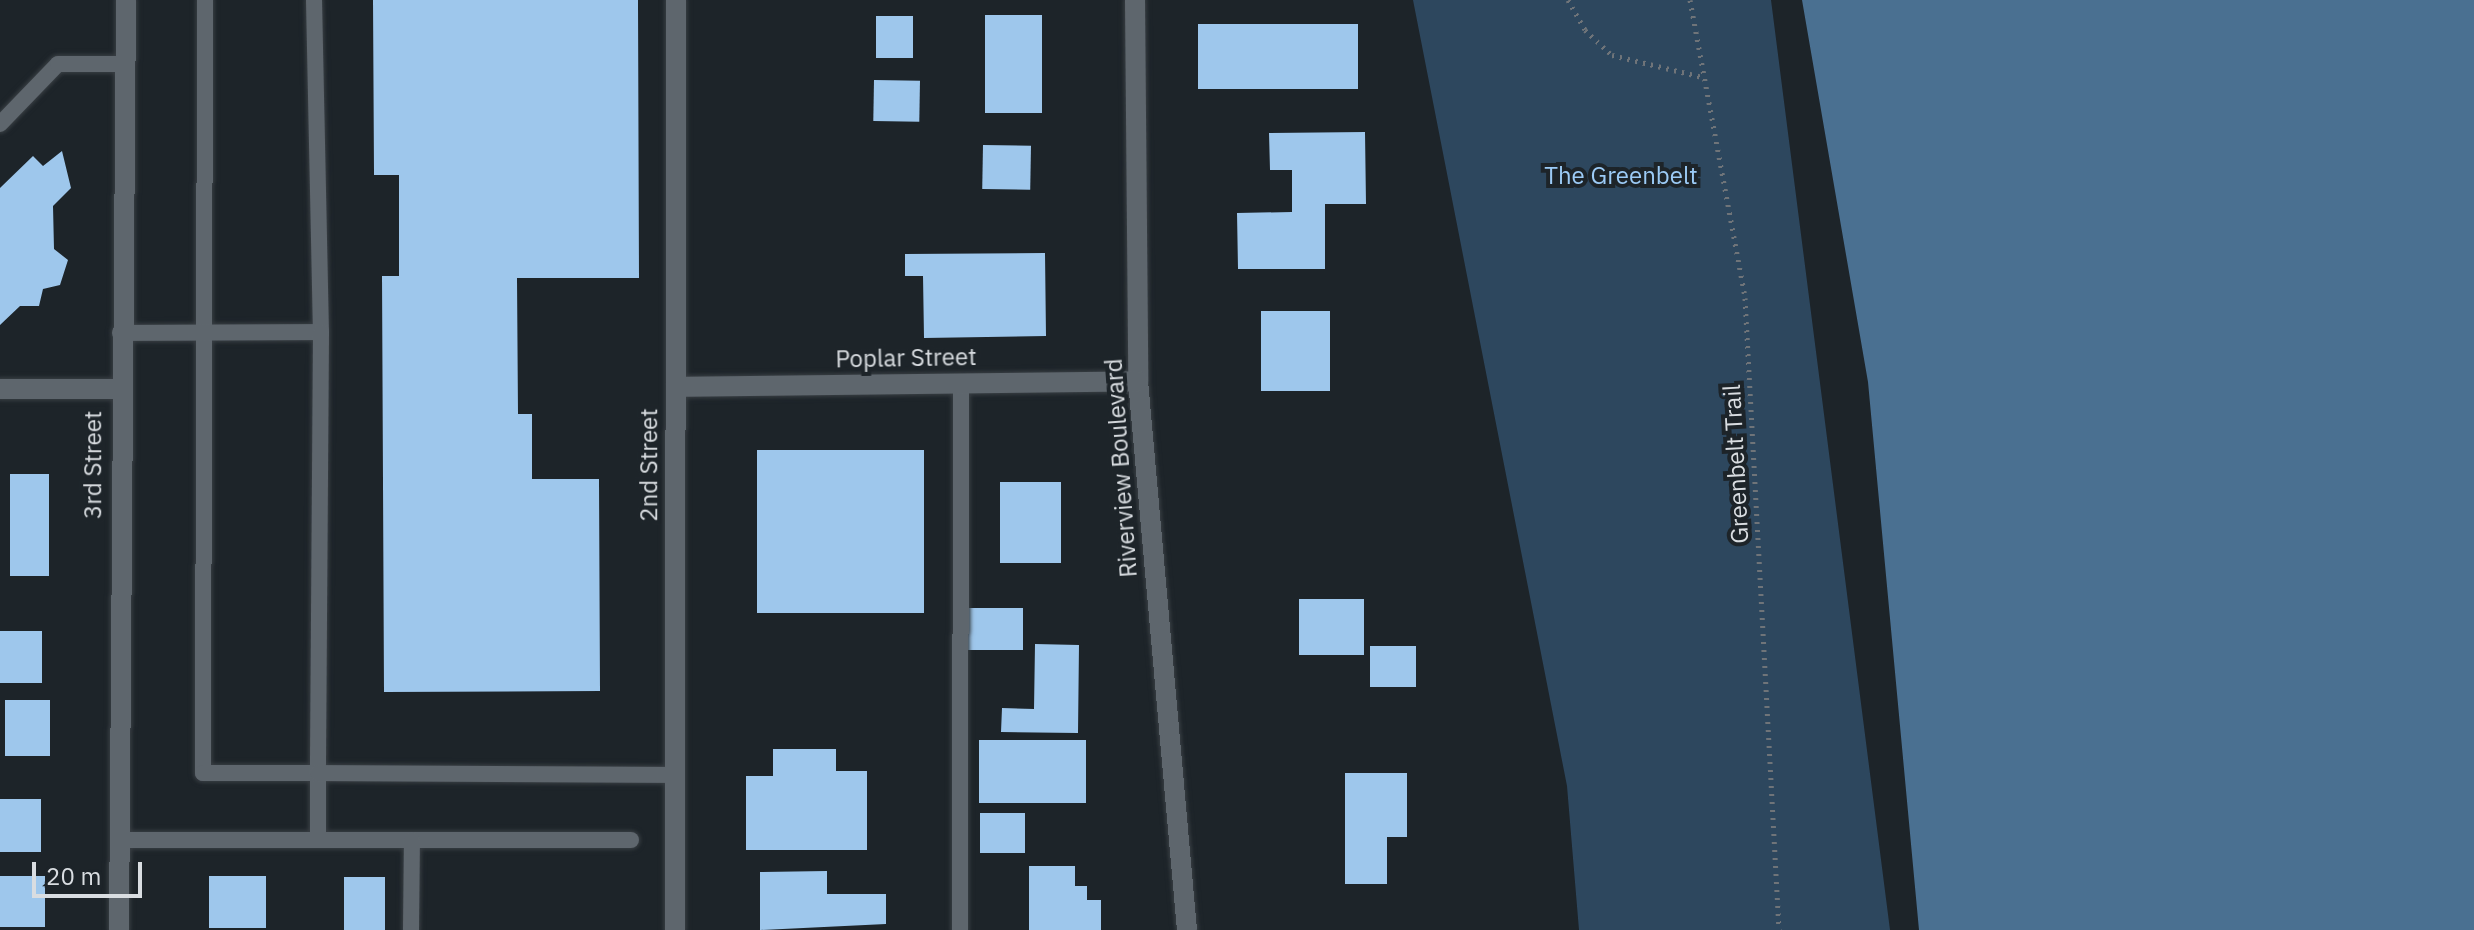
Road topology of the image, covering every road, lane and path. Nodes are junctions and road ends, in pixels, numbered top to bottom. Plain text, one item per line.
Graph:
1 (126, 0) edge
2 (205, 0) edge
3 (314, 0) edge
4 (676, 0) edge
5 (1135, 0) edge
6 (1568, 0) edge
7 (1690, 0) edge
8 (124, 64) junction
9 (1702, 77) junction
10 (0, 124) edge
11 (321, 332) junction
12 (120, 333) junction
13 (206, 333) junction
14 (1138, 381) junction
15 (961, 384) junction
16 (676, 387) junction
17 (0, 389) edge
18 (119, 389) junction
19 (318, 773) junction
20 (675, 775) junction
21 (119, 840) junction
22 (318, 840) junction
23 (412, 840) junction
24 (631, 840) dead end
25 (119, 930) edge
26 (411, 930) edge
27 (675, 930) edge
28 (960, 930) edge
29 (1187, 930) edge
30 (1779, 930) edge

1 - 8 street, 3rd Street
2 - 13 lane
3 - 11 lane
4 - 16 street, 2nd Street
5 - 14 street, Riverview Boulevard
6 - 9 path
7 - 9 path, Greenbelt Trail
8 - 10 lane
8 - 12 street, 3rd Street
9 - 30 path, Greenbelt Trail
11 - 13 lane
11 - 19 lane
12 - 13 lane
12 - 18 street, 3rd Street
13 - 19 lane
14 - 15 street, Poplar Street
14 - 29 street, Riverview Boulevard
15 - 16 street, Poplar Street
15 - 28 lane
16 - 20 street, 2nd Street
17 - 18 street
18 - 21 street, 3rd Street
19 - 20 lane
19 - 22 lane
20 - 27 street, 2nd Street
21 - 22 lane
21 - 25 street, 3rd Street
22 - 23 lane
23 - 24 lane
23 - 26 lane

